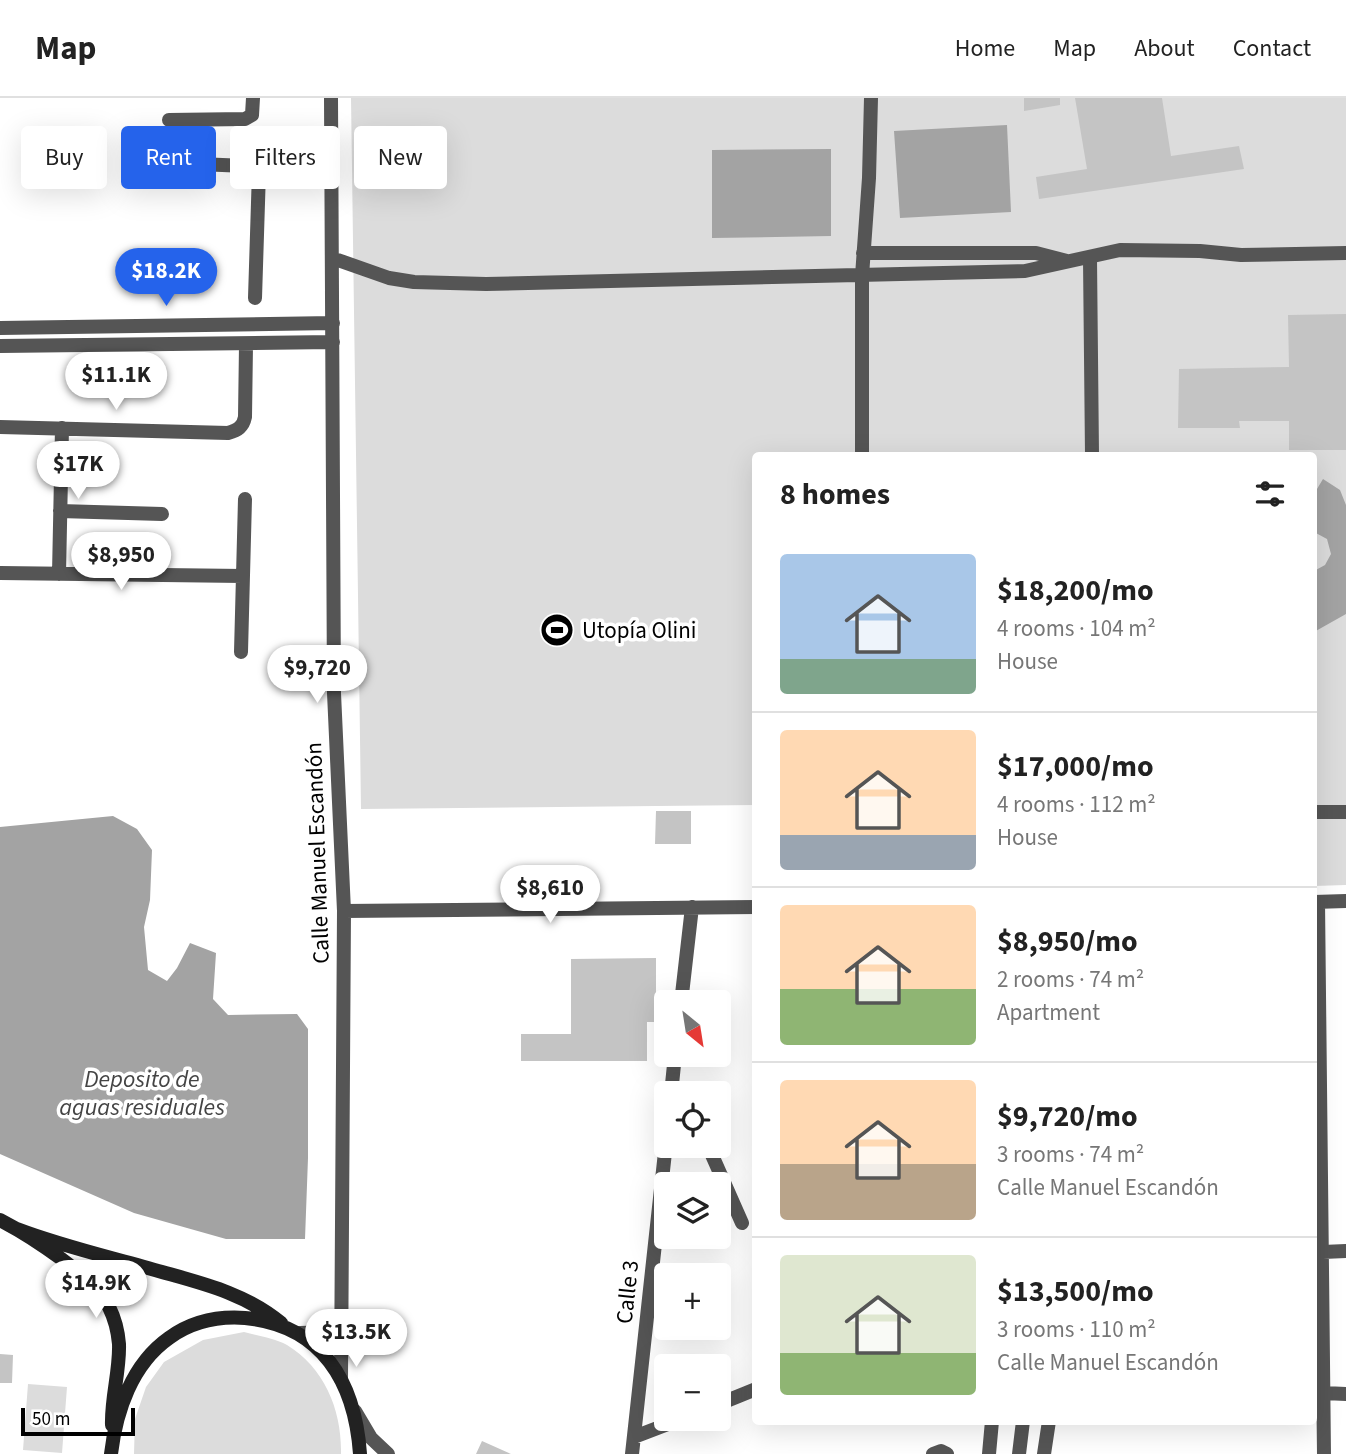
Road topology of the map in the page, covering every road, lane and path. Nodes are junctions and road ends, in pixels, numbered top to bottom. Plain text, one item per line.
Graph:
1 (253, 98) edge
2 (331, 98) edge
3 (872, 98) edge
4 (169, 120) dead end
5 (331, 126) edge
6 (258, 189) edge
7 (331, 189) edge
8 (863, 253) junction
9 (1346, 253) edge
10 (332, 258) junction
11 (1090, 259) junction
12 (1069, 261) junction
13 (862, 276) junction
14 (255, 298) dead end
15 (333, 323) junction
16 (81, 327) junction
17 (0, 328) edge
18 (333, 342) junction
19 (80, 344) junction
20 (246, 345) junction
21 (0, 346) edge
22 (0, 427) edge
23 (62, 428) junction
24 (862, 452) edge
25 (1092, 452) edge
26 (245, 499) dead end
27 (60, 511) junction
28 (162, 514) dead end
29 (0, 573) edge
30 (59, 574) junction
31 (243, 576) junction
32 (240, 652) dead end
33 (1317, 812) edge
34 (1346, 812) edge
35 (1346, 901) edge
36 (1317, 902) edge
37 (692, 907) junction
38 (752, 907) edge
39 (344, 911) junction
40 (1317, 952) edge
41 (682, 990) edge
42 (673, 1068) edge
43 (673, 1072) junction
44 (672, 1081) edge
45 (678, 1081) edge
46 (664, 1158) edge
47 (713, 1158) edge
48 (0, 1220) edge
49 (742, 1223) dead end
50 (17, 1229) junction
51 (1346, 1251) edge
52 (1323, 1252) junction
53 (1319, 1306) edge
54 (342, 1312) junction
55 (285, 1327) junction
56 (300, 1333) junction
57 (341, 1379) junction
58 (752, 1391) edge
59 (1324, 1393) junction
60 (1346, 1394) edge
61 (731, 1399) edge
62 (352, 1404) junction
63 (992, 1425) edge
64 (1022, 1425) edge
65 (1048, 1425) edge
66 (654, 1429) edge
67 (634, 1437) junction
68 (113, 1438) junction
69 (1046, 1438) junction
70 (1019, 1452) edge
71 (111, 1454) edge
72 (360, 1454) edge
73 (388, 1454) edge
74 (632, 1454) edge
75 (933, 1454) edge
76 (947, 1454) edge
77 (989, 1454) edge
78 (1044, 1454) edge
79 (1325, 1454) edge

1 - 4 street
2 - 5 street, Calle Manuel Escandón
3 - 8 street
6 - 14 street
7 - 10 street, Calle Manuel Escandón
8 - 12 street
8 - 13 street
9 - 11 street
10 - 13 street
10 - 15 street, Calle Manuel Escandón
11 - 12 street
11 - 25 street
12 - 13 street
13 - 24 street
15 - 16 street
15 - 18 street, Calle Manuel Escandón
16 - 17 street
16 - 19 street
18 - 20 street
18 - 39 street, Calle Manuel Escandón
19 - 20 street
19 - 21 street
20 - 23 street
22 - 23 street
23 - 27 street
26 - 31 street
27 - 28 street
27 - 30 street
29 - 30 street
30 - 31 street
31 - 32 street
33 - 34 street
35 - 36 street
37 - 38 street
37 - 39 street
37 - 41 street
39 - 54 street, Calle Manuel Escandón
40 - 52 street
42 - 43 street
43 - 44 street
43 - 45 street
46 - 67 street, Calle 3
47 - 49 street
48 - 50 main road
50 - 55 main road
50 - 68 main road
51 - 52 street
52 - 53 street
53 - 59 street
54 - 56 street
54 - 57 street, Calle Manuel Escandón
55 - 56 main road
55 - 68 main road
56 - 57 main road
57 - 62 main road
58 - 61 street
59 - 60 street
59 - 79 street
62 - 72 main road
62 - 73 street
63 - 77 street
64 - 70 street
65 - 69 street
66 - 67 street
67 - 74 street, Calle 3
68 - 71 main road
69 - 70 street
69 - 78 street
75 - 76 street

